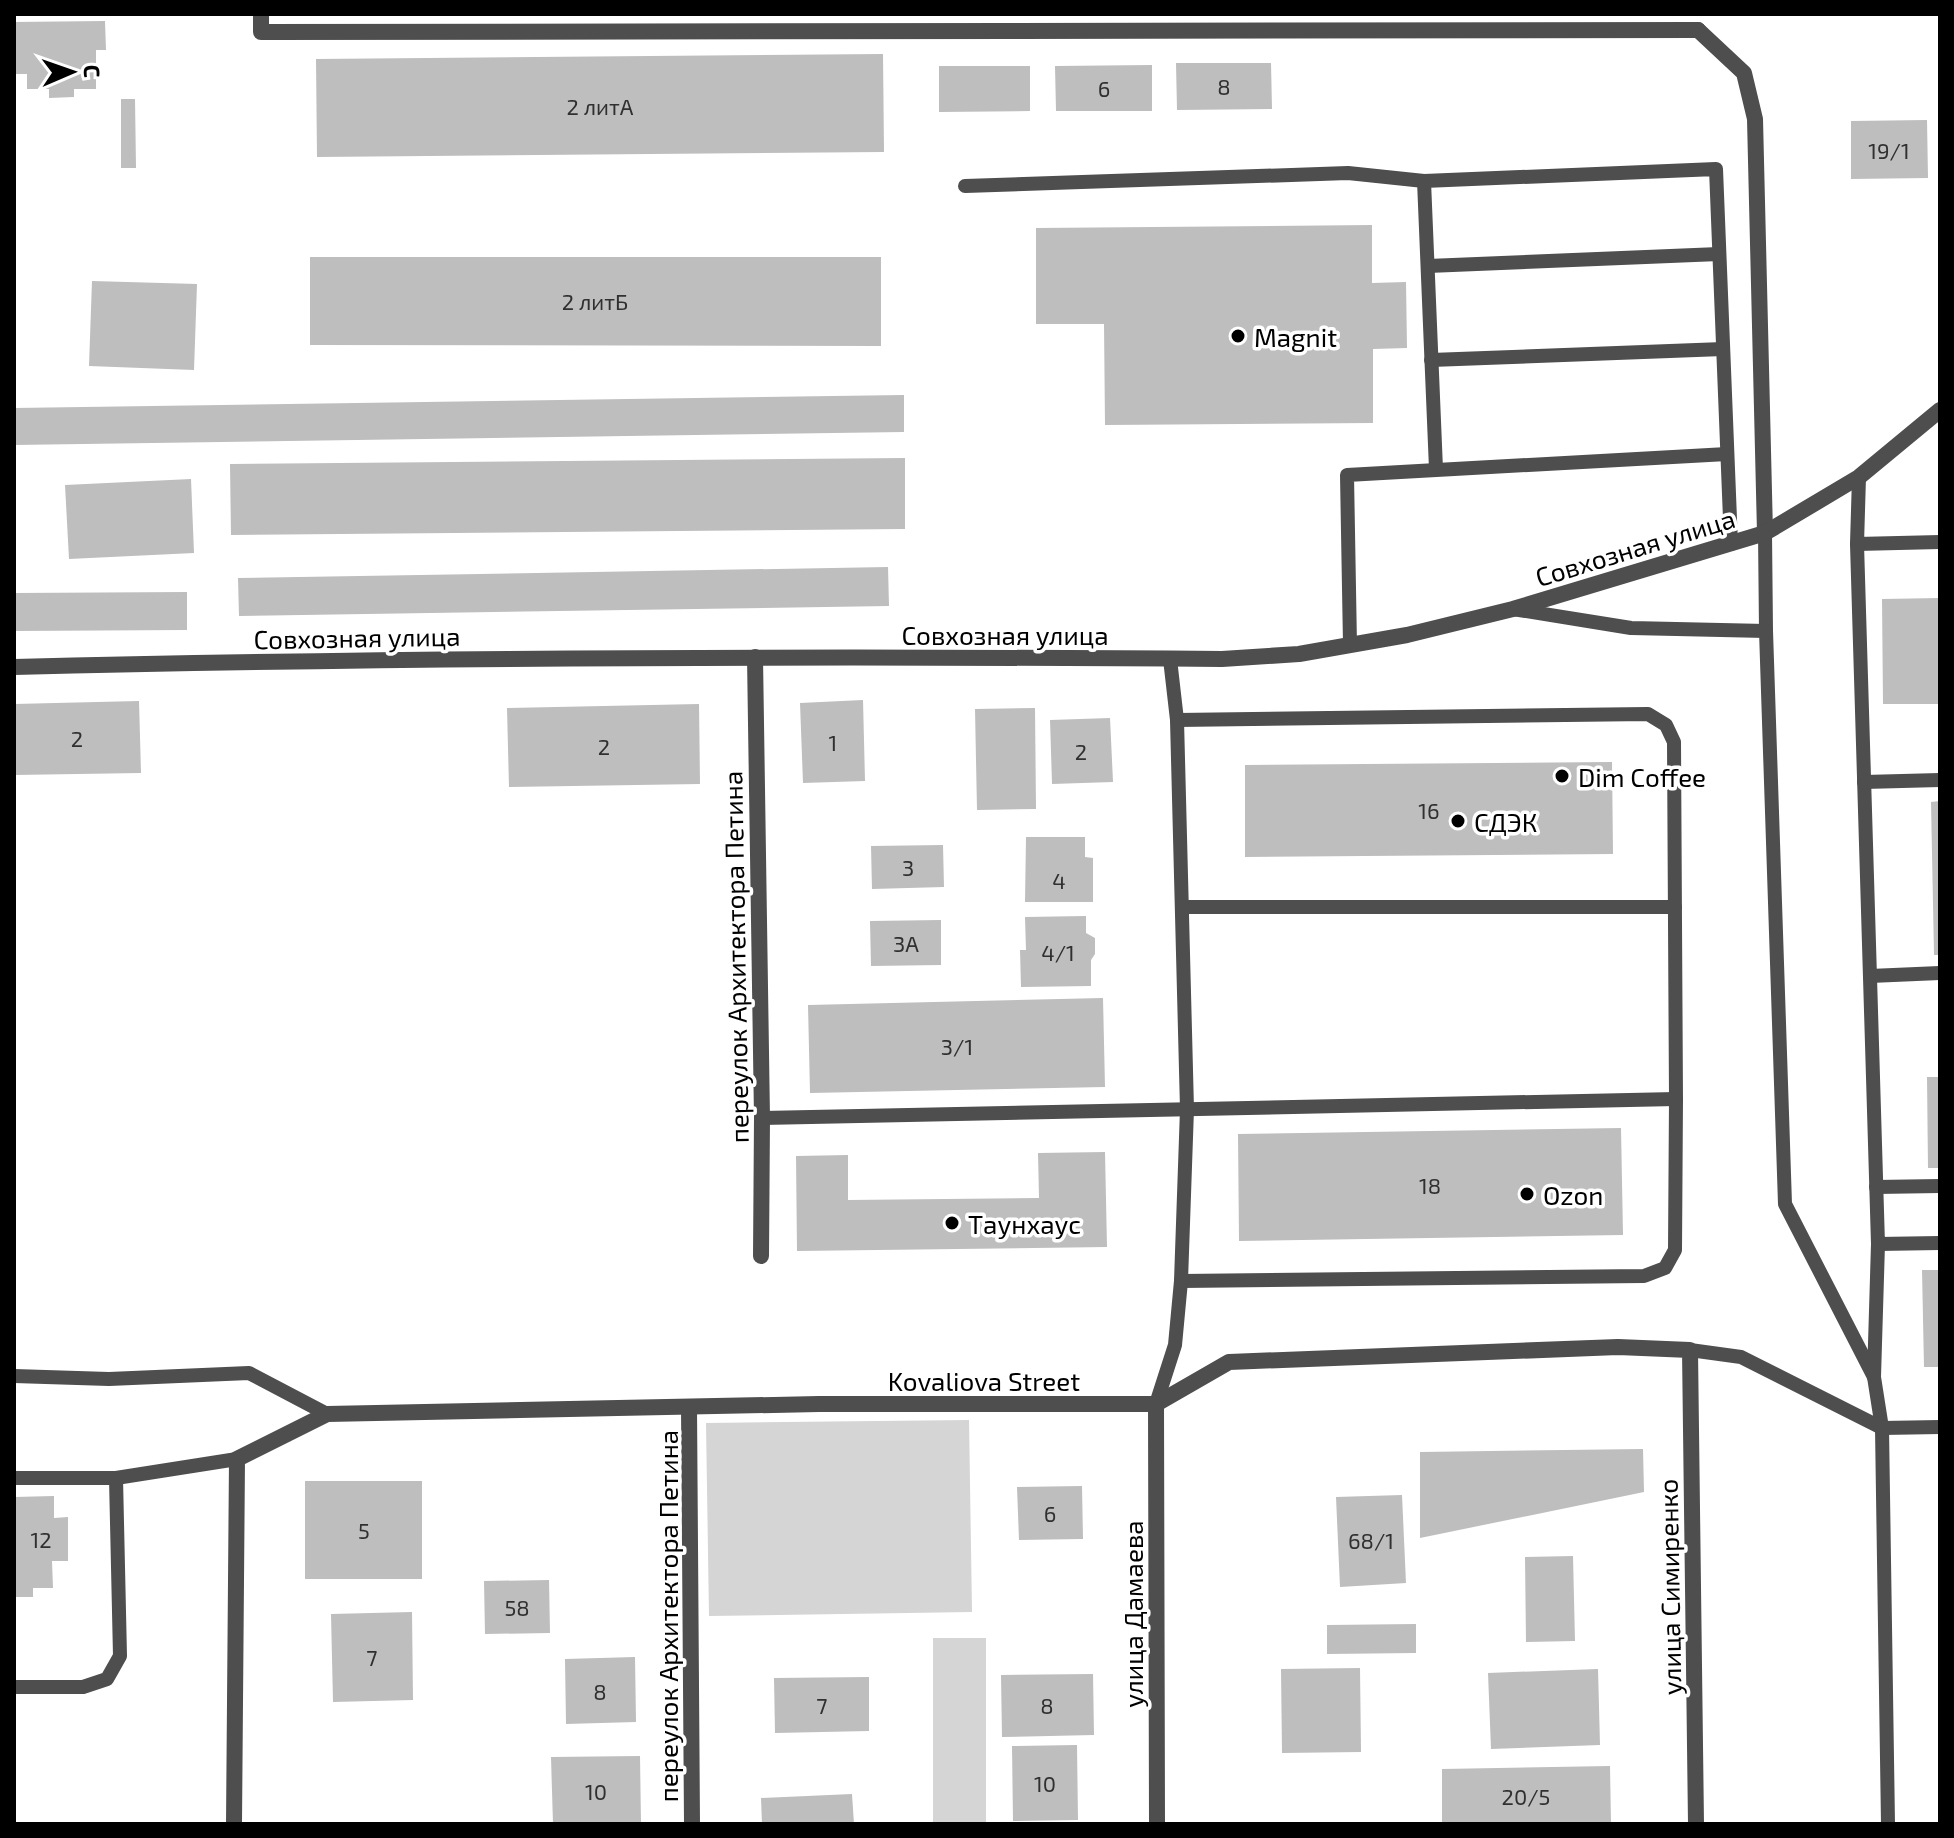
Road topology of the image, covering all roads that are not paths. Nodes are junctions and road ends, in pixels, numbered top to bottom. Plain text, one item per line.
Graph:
1 (261, 14) edge
2 (1698, 22) edge
3 (1424, 181) junction
4 (965, 186) dead end
5 (1719, 254) junction
6 (1428, 266) junction
7 (1723, 349) junction
8 (1431, 360) junction
9 (1940, 410) edge
10 (1727, 454) junction
11 (1436, 469) junction
12 (1859, 477) junction
13 (1765, 533) junction
14 (1940, 542) edge
15 (1731, 544) junction
16 (1857, 544) junction
17 (1513, 609) junction
18 (1766, 631) junction
19 (1350, 645) junction
20 (755, 657) junction
21 (1170, 659) junction
22 (14, 667) edge
23 (1177, 720) junction
24 (1940, 780) edge
25 (1864, 782) junction
26 (1183, 907) junction
27 (1675, 907) junction
28 (1940, 973) edge
29 (1870, 976) junction
30 (1676, 1099) junction
31 (1187, 1109) junction
32 (762, 1118) junction
33 (1940, 1186) edge
34 (1876, 1187) junction
35 (1940, 1243) edge
36 (1878, 1244) junction
37 (761, 1256) dead end
38 (1181, 1281) junction
39 (1690, 1350) junction
40 (14, 1376) edge
41 (1874, 1377) junction
42 (1156, 1404) junction
43 (689, 1407) junction
44 (327, 1414) junction
45 (1940, 1427) edge
46 (1882, 1428) junction
47 (237, 1459) junction
48 (14, 1478) edge
49 (116, 1478) junction
50 (14, 1687) edge
51 (234, 1824) edge
52 (692, 1824) edge
53 (1157, 1824) edge
54 (1696, 1824) edge
55 (1888, 1824) edge

1 - 2 street
2 - 13 street
3 - 4 lane
3 - 5 lane
3 - 6 lane
5 - 6 lane
5 - 7 lane
6 - 8 lane
7 - 8 lane
7 - 10 lane
8 - 11 lane
9 - 12 street, Совхозная улица
10 - 11 lane
10 - 15 lane
11 - 19 lane
12 - 13 street, Совхозная улица
12 - 16 lane
13 - 15 street, Совхозная улица
13 - 18 lane
14 - 16 lane
15 - 17 street, Совхозная улица
16 - 25 lane
17 - 18 lane
17 - 19 street, Совхозная улица
18 - 41 lane
19 - 21 street, Совхозная улица
20 - 21 street, Совхозная улица
20 - 22 street, Совхозная улица
20 - 32 street, переулок Архитектора Петина
21 - 23 lane
23 - 26 lane
23 - 27 lane
24 - 25 lane
25 - 29 lane
26 - 27 lane
26 - 31 lane
27 - 30 lane
28 - 29 lane
29 - 34 lane
30 - 31 lane
30 - 38 lane
31 - 32 lane
31 - 38 lane
32 - 37 street, переулок Архитектора Петина
33 - 34 lane
34 - 36 lane
35 - 36 lane
36 - 41 lane
38 - 42 lane
39 - 42 street, Kovaliova Street
39 - 46 lane
39 - 54 street, улица Симиренко
40 - 44 lane
41 - 46 lane
42 - 43 street, Kovaliova Street
42 - 53 street, улица Дамаева
43 - 44 street, Kovaliova Street
43 - 52 street, переулок Архитектора Петина
44 - 47 street, Kovaliova Street
45 - 46 lane
46 - 55 lane
47 - 49 lane
47 - 51 street
48 - 49 lane
49 - 50 lane

